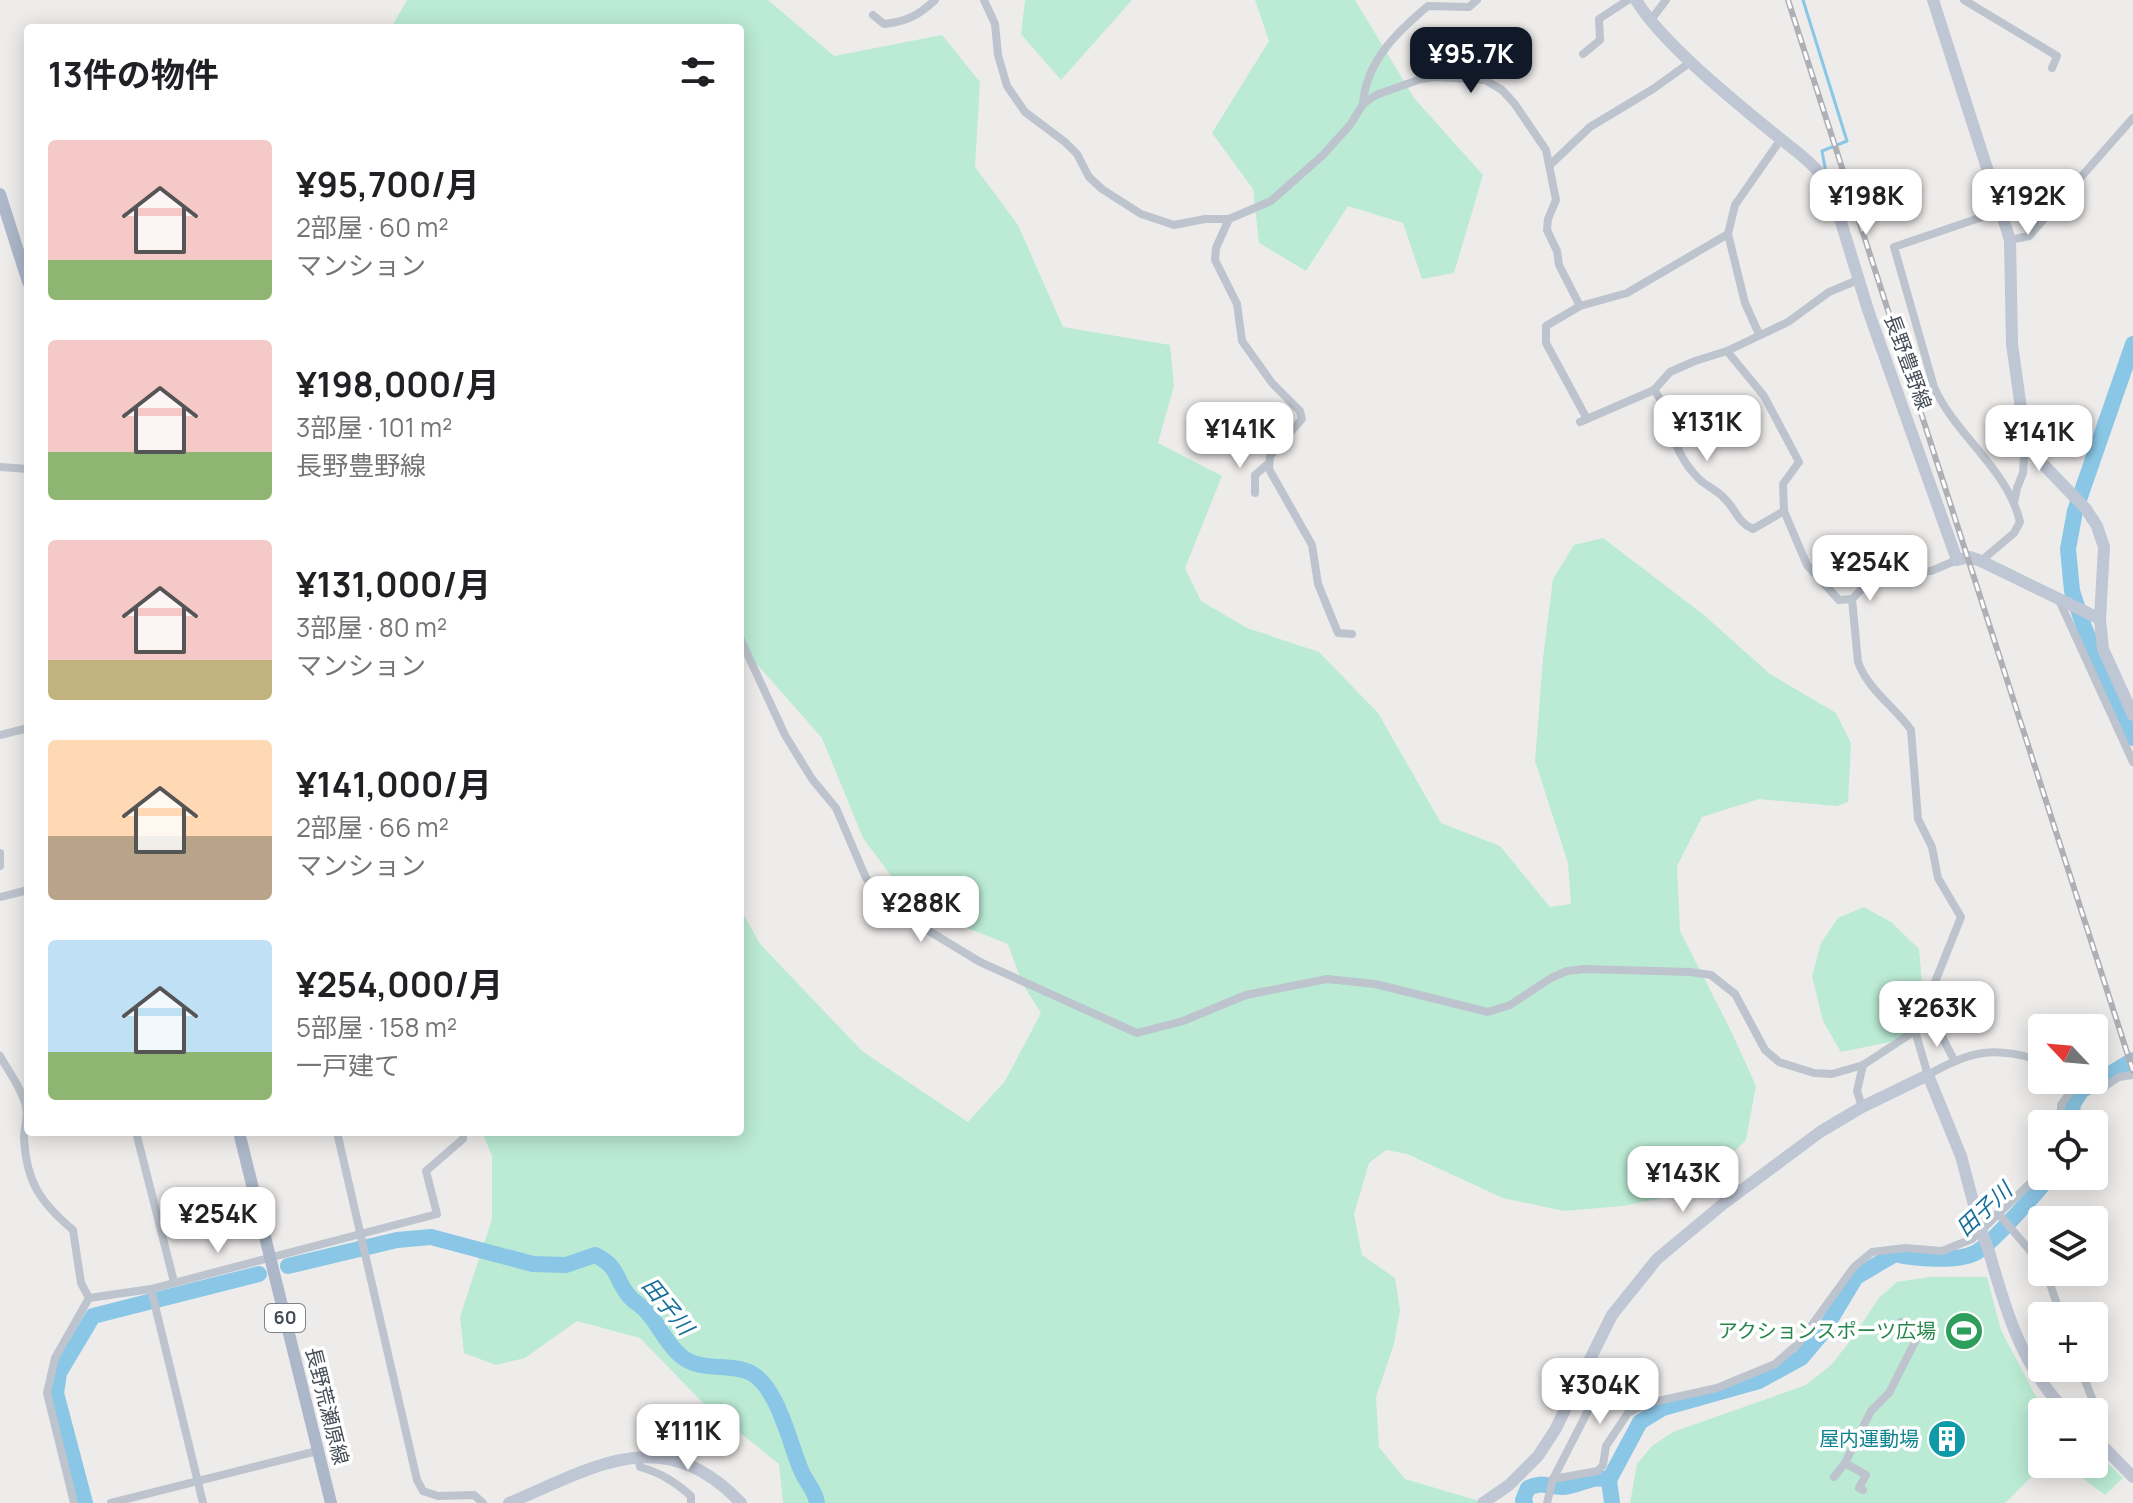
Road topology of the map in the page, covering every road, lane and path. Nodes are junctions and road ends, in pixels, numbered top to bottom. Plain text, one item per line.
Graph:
1 (935, 0) edge
2 (984, 0) edge
3 (1477, 0) edge
4 (1628, 0) edge
5 (1636, 0) edge
6 (1666, 0) edge
7 (1933, 0) edge
8 (1964, 0) edge
9 (1432, 3) edge
10 (873, 15) dead end
11 (1650, 21) junction
12 (1583, 54) dead end
13 (1692, 61) junction
14 (2052, 68) dead end
15 (1363, 104) junction
16 (2133, 118) edge
17 (1781, 139) junction
18 (1550, 165) junction
19 (0, 194) edge
20 (2000, 211) junction
21 (1229, 219) junction
22 (1728, 234) junction
23 (2010, 240) junction
24 (24, 269) edge
25 (1858, 280) junction
26 (1580, 306) junction
27 (1759, 334) junction
28 (1727, 351) junction
29 (1654, 390) junction
30 (2025, 437) junction
31 (1270, 462) junction
32 (0, 467) edge
33 (24, 469) edge
34 (1255, 493) dead end
35 (2014, 504) junction
36 (1784, 511) junction
37 (1957, 560) junction
38 (1981, 561) junction
39 (1852, 599) junction
40 (2062, 600) junction
41 (2100, 619) junction
42 (1352, 634) dead end
43 (744, 647) edge
44 (2128, 690) edge
45 (2133, 715) edge
46 (24, 729) edge
47 (0, 735) edge
48 (2133, 762) edge
49 (0, 853) edge
50 (0, 866) edge
51 (24, 891) edge
52 (0, 897) edge
53 (1929, 1002) junction
54 (1915, 1031) junction
55 (0, 1056) edge
56 (2028, 1058) edge
57 (1954, 1060) junction
58 (1863, 1065) junction
59 (1928, 1075) junction
60 (2133, 1075) edge
61 (2108, 1084) edge
62 (24, 1101) edge
63 (1862, 1107) junction
64 (26, 1136) edge
65 (137, 1136) edge
66 (240, 1136) edge
67 (338, 1136) edge
68 (463, 1136) edge
69 (2028, 1185) edge
70 (1998, 1213) junction
71 (363, 1237) junction
72 (2028, 1248) edge
73 (270, 1259) junction
74 (174, 1282) junction
75 (152, 1292) junction
76 (89, 1298) junction
77 (1901, 1322) dead end
78 (1578, 1379) junction
79 (2056, 1398) edge
80 (317, 1451) junction
81 (2108, 1451) edge
82 (638, 1457) junction
83 (1845, 1463) junction
84 (1834, 1477) dead end
85 (2133, 1477) edge
86 (198, 1481) junction
87 (1552, 1481) junction
88 (1863, 1490) dead end
89 (74, 1503) edge
90 (111, 1503) edge
91 (203, 1503) edge
92 (331, 1503) edge
93 (483, 1503) edge
94 (509, 1503) edge
95 (691, 1503) edge
96 (741, 1503) edge
97 (1483, 1503) edge
98 (1547, 1503) edge

1 - 10 street
2 - 21 street
3 - 9 street
4 - 12 street
5 - 11 street, 長野豊野線
6 - 11 street
7 - 20 street
8 - 14 street
9 - 15 street
11 - 13 street, 長野豊野線
13 - 17 street, 長野豊野線
13 - 18 street
15 - 18 street
15 - 21 street
16 - 23 street
17 - 22 street
17 - 25 street, 長野豊野線
18 - 26 street
19 - 24 main road
20 - 23 street
20 - 35 street
21 - 31 street
22 - 26 street
22 - 27 street
23 - 30 street
25 - 27 street
25 - 37 street, 長野豊野線
26 - 29 street
27 - 28 street
28 - 29 street
28 - 36 street
29 - 36 street
30 - 35 street
30 - 41 street
31 - 34 street
31 - 42 street
32 - 33 street
35 - 38 street
36 - 39 street
37 - 38 street
37 - 39 street
38 - 40 street
39 - 53 street
40 - 41 street
40 - 48 street
41 - 44 street
43 - 58 street
44 - 45 street
46 - 47 street
49 - 50 street
51 - 52 street
53 - 54 street
53 - 57 street
54 - 58 street
54 - 59 street
55 - 62 street
56 - 57 street
57 - 59 street
58 - 63 street
59 - 63 street
59 - 79 street, bridge
60 - 61 street
63 - 78 street
64 - 76 street
65 - 74 street
66 - 73 main road, 長野荒瀬原線 / 60
67 - 71 street
68 - 71 street
69 - 70 street
70 - 72 street
70 - 87 street
71 - 73 street
71 - 93 street
73 - 74 street
73 - 80 main road, 長野荒瀬原線 / 60
74 - 75 street
75 - 76 street
75 - 86 street
76 - 89 street
77 - 83 street
78 - 87 street
78 - 97 street
80 - 86 street
80 - 92 main road, 長野荒瀬原線 / 60
81 - 85 street
82 - 94 street
82 - 95 street
82 - 96 street
83 - 84 street
83 - 88 street
86 - 90 street
86 - 91 street
87 - 98 street

